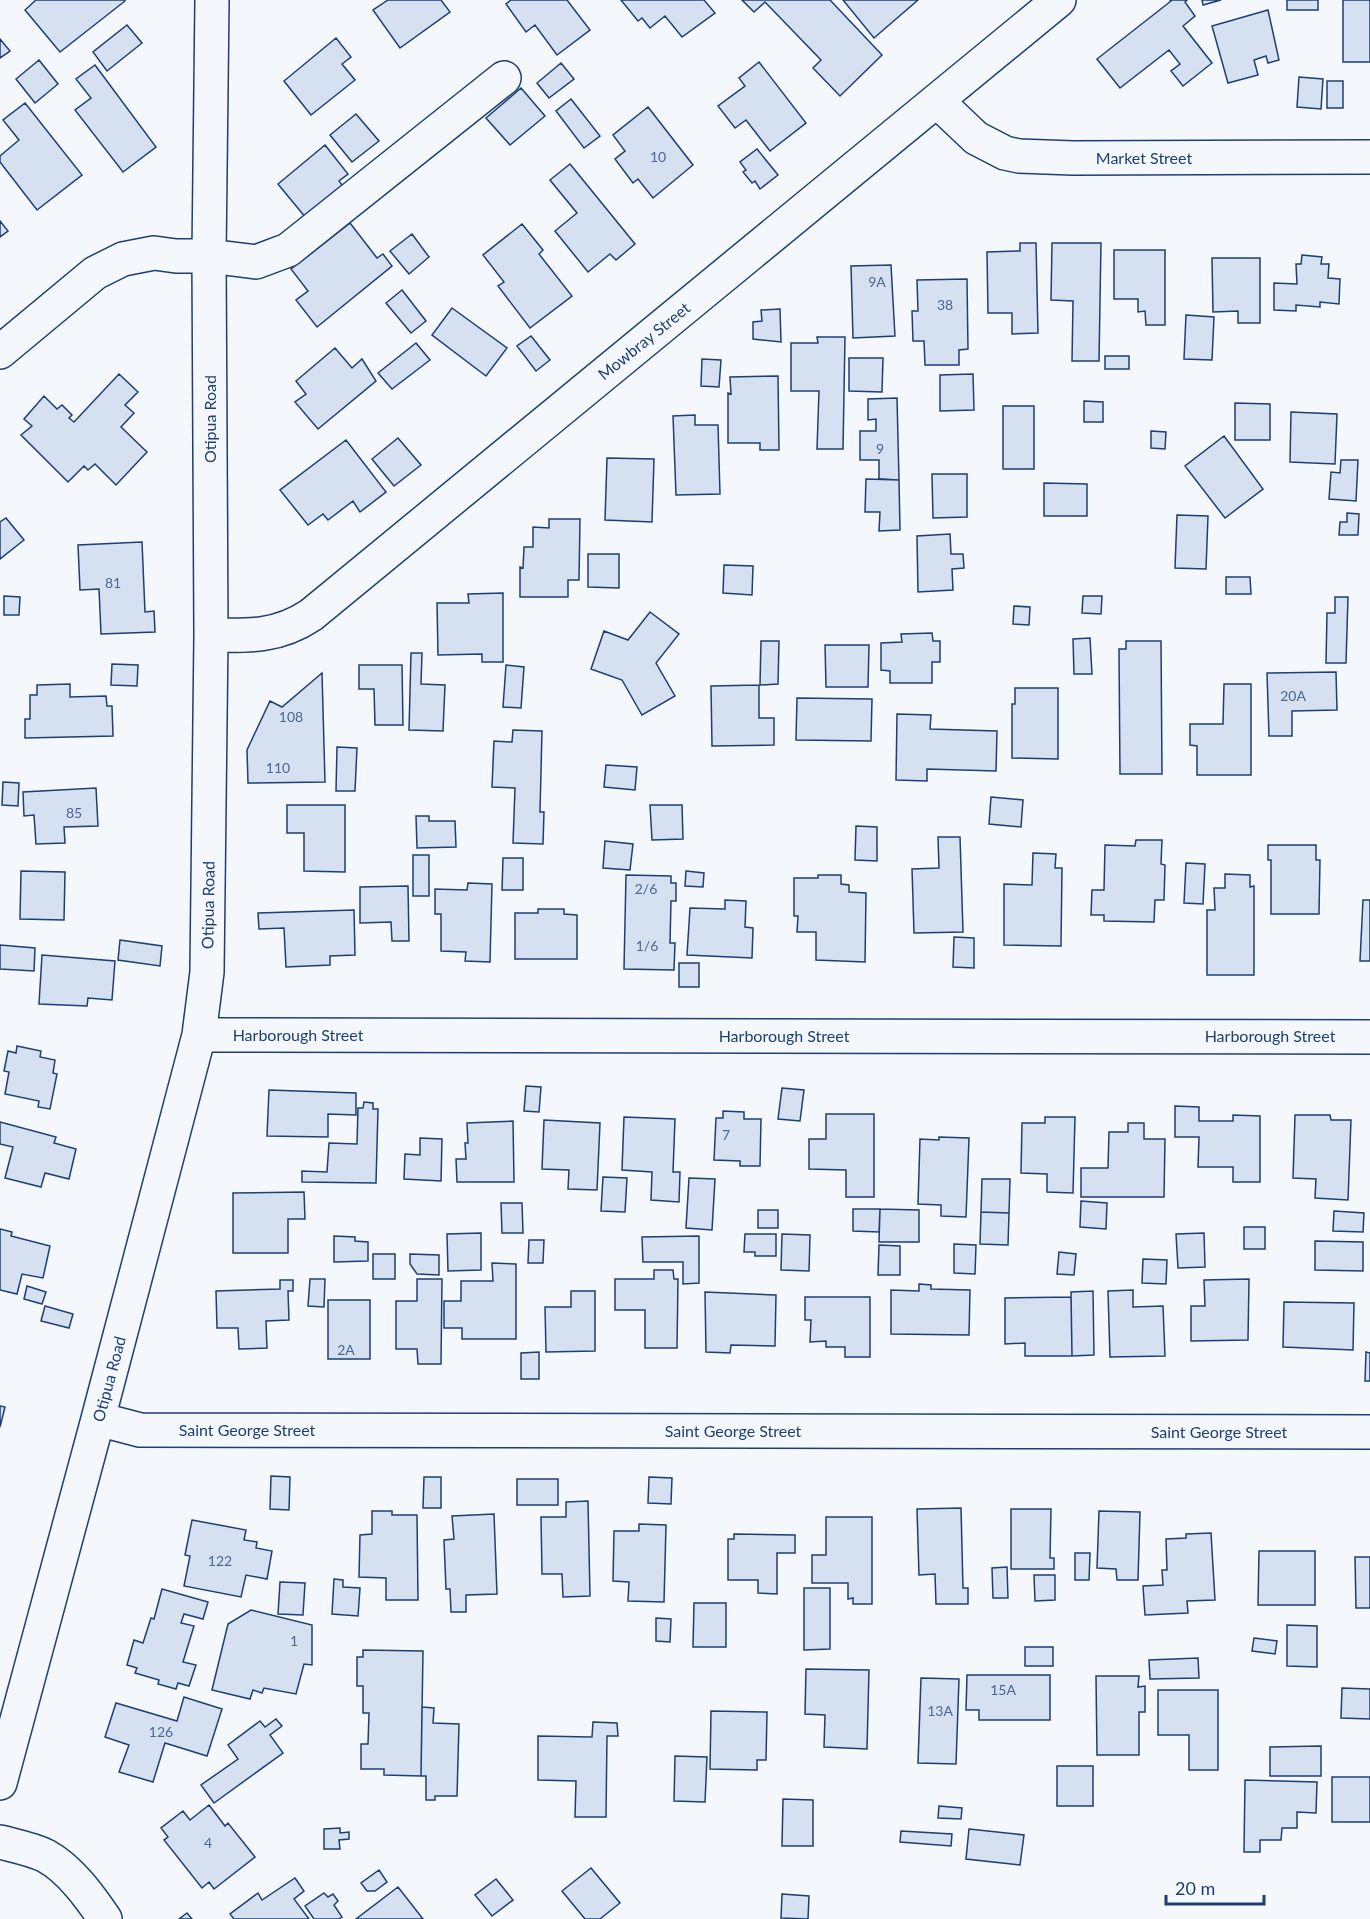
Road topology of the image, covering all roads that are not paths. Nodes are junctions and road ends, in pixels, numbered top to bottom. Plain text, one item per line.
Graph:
1 (212, 0) edge
2 (1059, 0) edge
3 (504, 78) dead end
4 (937, 101) junction
5 (1370, 157) edge
6 (209, 256) junction
7 (0, 352) edge
8 (210, 635) junction
9 (199, 1035) junction
10 (1370, 1036) edge
11 (98, 1419) junction
12 (1370, 1432) edge
13 (0, 1783) edge
14 (0, 1842) edge
15 (105, 1919) edge

1 - 6 street, Otipua Road
2 - 4 street, Mowbray Street
3 - 6 street
4 - 5 street, Market Street
4 - 8 street, Mowbray Street
6 - 7 street
6 - 8 street, Otipua Road
8 - 9 street, Otipua Road
9 - 10 street, Harborough Street
9 - 11 street, Otipua Road
11 - 12 street, Saint George Street
11 - 13 street, Otipua Road
14 - 15 street

